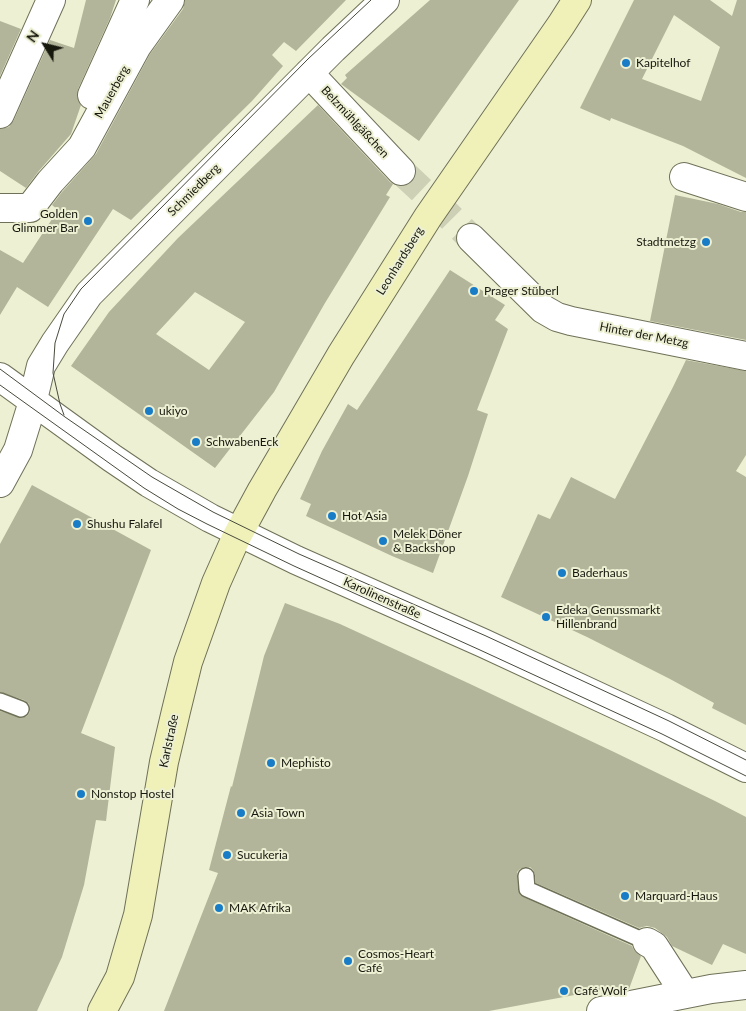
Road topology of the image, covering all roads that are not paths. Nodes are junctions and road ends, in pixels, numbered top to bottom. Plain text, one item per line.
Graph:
1 (51, 0) edge
2 (135, 0) edge
3 (170, 0) edge
4 (385, 0) edge
5 (577, 0) edge
6 (309, 73) junction
7 (0, 114) edge
8 (401, 171) tunnel mouth
9 (684, 177) dead end
10 (50, 182) junction
11 (746, 197) edge
12 (0, 208) edge
13 (471, 238) tunnel mouth
14 (746, 356) edge
15 (0, 377) edge
16 (33, 400) junction
17 (0, 483) edge
18 (239, 532) junction
19 (0, 700) edge
20 (21, 709) dead end
21 (746, 768) edge
22 (526, 876) dead end
23 (647, 942) joint
24 (746, 985) edge
25 (685, 994) junction
26 (102, 1011) edge
27 (601, 1011) edge

1 - 7 street
2 - 10 street, Mauerberg
3 - 10 street, Mauerberg
4 - 6 street, Schmiedberg
5 - 18 street, Leonhardsberg
6 - 8 street, Belzmühlgäßchen
6 - 16 street, Schmiedberg
9 - 11 street
10 - 12 street, Mauerberg
13 - 14 street, Hinter der Metzg
15 - 16 street, Karolinenstraße
16 - 17 street, Schmiedberg
16 - 18 street, Karolinenstraße
18 - 21 street, Karolinenstraße
18 - 26 street, Karlstraße
19 - 20 lane
22 - 23 lane
23 - 25 street
24 - 25 street
25 - 27 street

